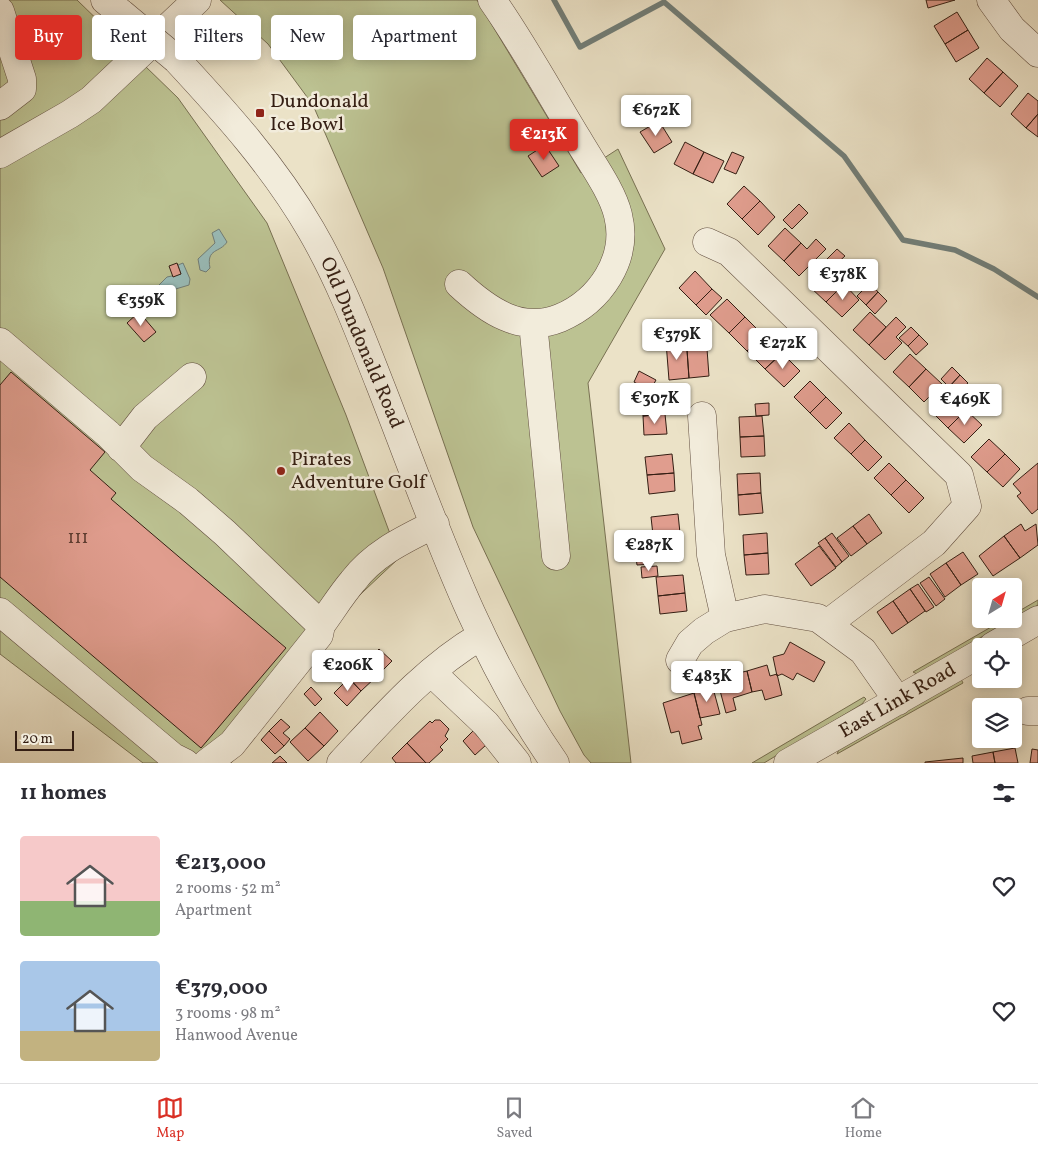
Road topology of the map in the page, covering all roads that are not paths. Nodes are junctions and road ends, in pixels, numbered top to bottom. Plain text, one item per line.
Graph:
1 (197, 0) edge
2 (492, 0) edge
3 (990, 0) edge
4 (114, 7) edge
5 (0, 12) edge
6 (1038, 53) edge
7 (0, 106) edge
8 (0, 154) edge
9 (707, 242) dead end
10 (459, 284) dead end
11 (533, 323) junction
12 (0, 342) edge
13 (192, 377) dead end
14 (702, 416) dead end
15 (121, 448) junction
16 (435, 524) junction
17 (556, 556) dead end
18 (0, 612) edge
19 (725, 618) junction
20 (1038, 620) edge
21 (827, 624) junction
22 (320, 625) junction
23 (481, 636) junction
24 (1006, 638) edge
25 (972, 658) edge
26 (680, 660) dead end
27 (431, 672) junction
28 (898, 701) junction
29 (802, 760) edge
30 (185, 763) edge
31 (207, 763) edge
32 (341, 763) edge
33 (517, 763) edge
34 (555, 763) edge

1 - 8 street
2 - 11 street
3 - 6 street
4 - 16 street, Old Dundonald Road, bridge
5 - 7 street
9 - 21 street
10 - 11 street
11 - 17 street
12 - 15 street
13 - 15 street
14 - 19 street
15 - 22 street
16 - 22 street
16 - 23 street, Old Dundonald Road
18 - 30 street
19 - 21 street
19 - 26 street
20 - 24 street
21 - 28 street
22 - 31 street
23 - 27 street
23 - 34 street, Old Dundonald Road
25 - 28 street, East Link Road
27 - 32 street
27 - 33 street
28 - 29 street, East Link Road

